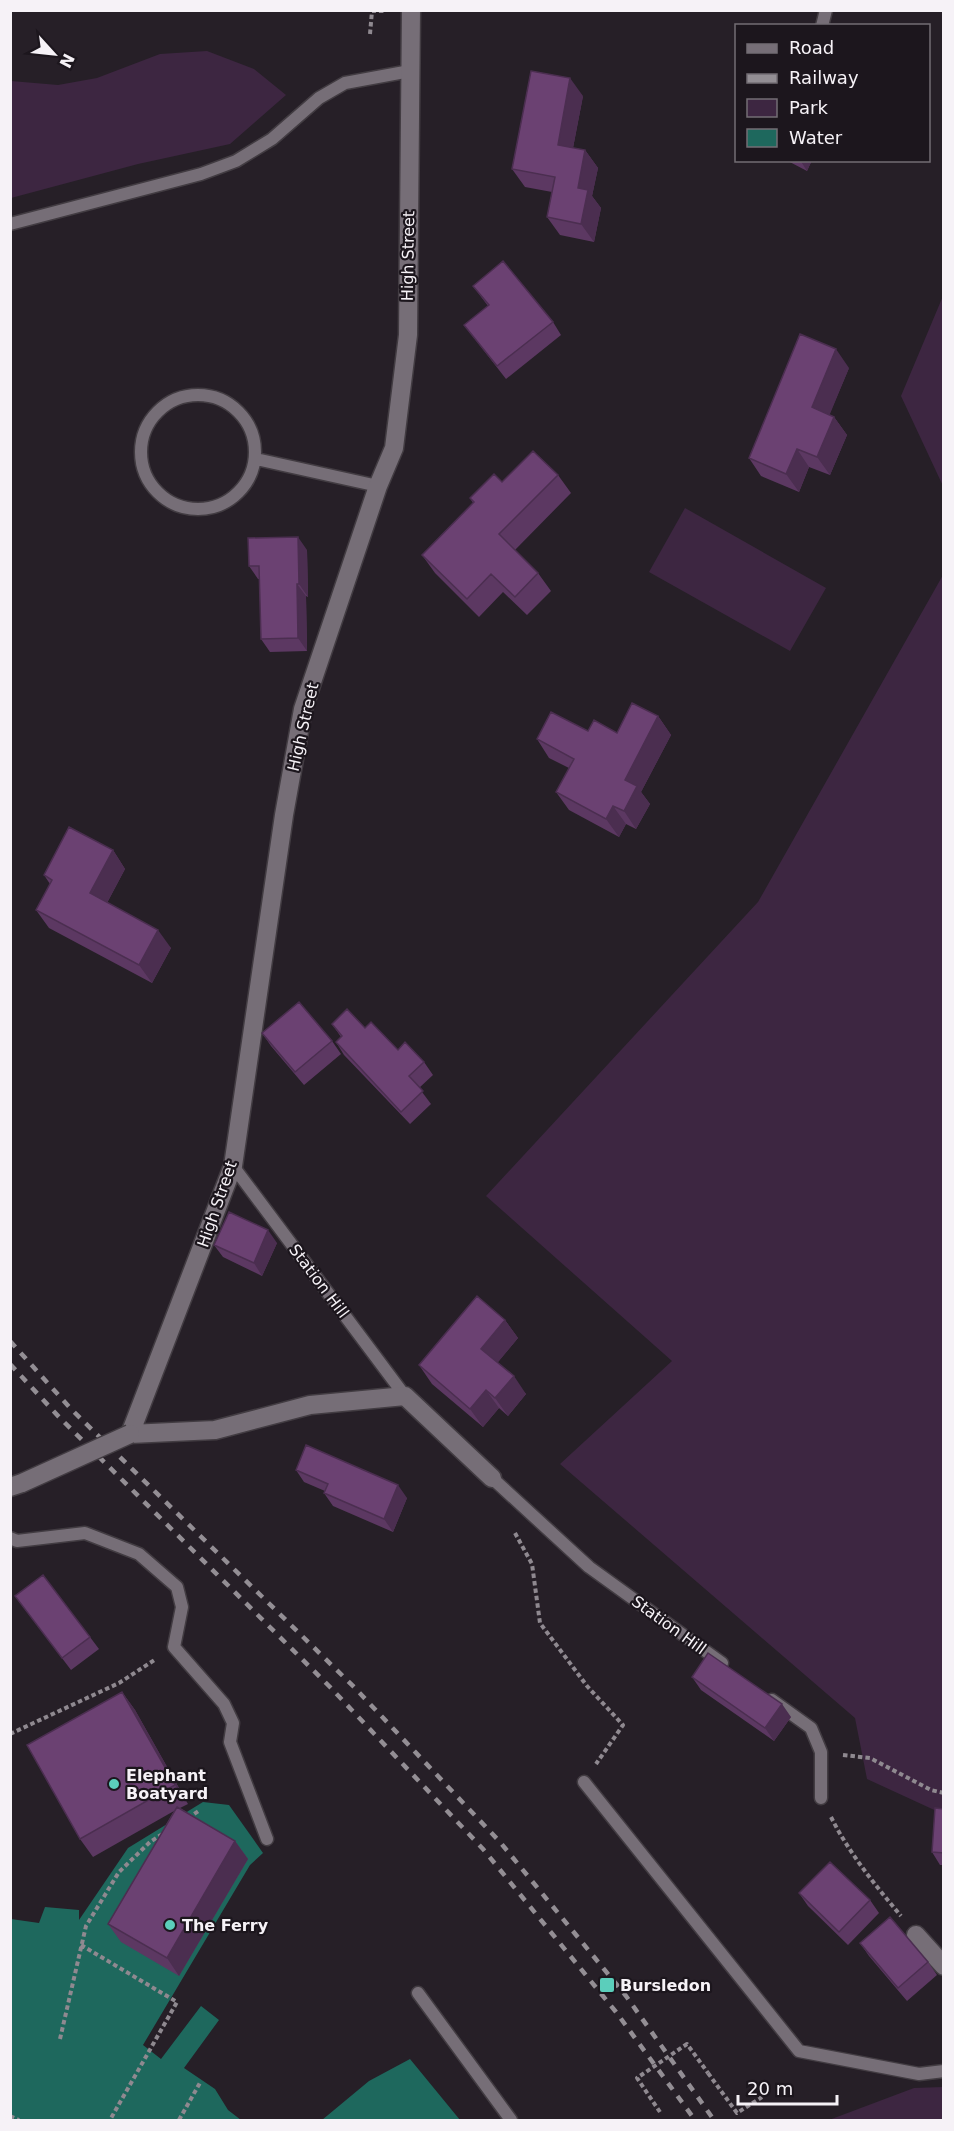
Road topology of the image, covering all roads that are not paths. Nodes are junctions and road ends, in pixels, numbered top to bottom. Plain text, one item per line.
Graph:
1 (411, 10) edge
2 (410, 70) junction
3 (10, 224) edge
4 (256, 459) junction
5 (378, 486) junction
6 (233, 1166) junction
7 (405, 1396) junction
8 (130, 1434) junction
9 (492, 1478) joint
10 (16, 1485) edge
11 (10, 1538) edge
12 (734, 1672) edge
13 (763, 1693) edge
14 (584, 1782) road end
15 (821, 1798) road end
16 (267, 1839) dead end
17 (916, 1935) road end
18 (944, 1966) edge
19 (418, 1993) dead end
20 (944, 2071) edge
21 (511, 2121) edge

1 - 2 street, High Street
2 - 3 lane
2 - 5 street, High Street
4 - 4 lane
4 - 5 lane
5 - 6 street, High Street
6 - 7 lane, Station Hill
6 - 8 street, High Street
7 - 8 street
7 - 9 street, Station Hill
8 - 10 street, bridge
9 - 12 lane, Station Hill
11 - 16 lane
13 - 15 lane
14 - 20 lane
17 - 18 street
19 - 21 lane

